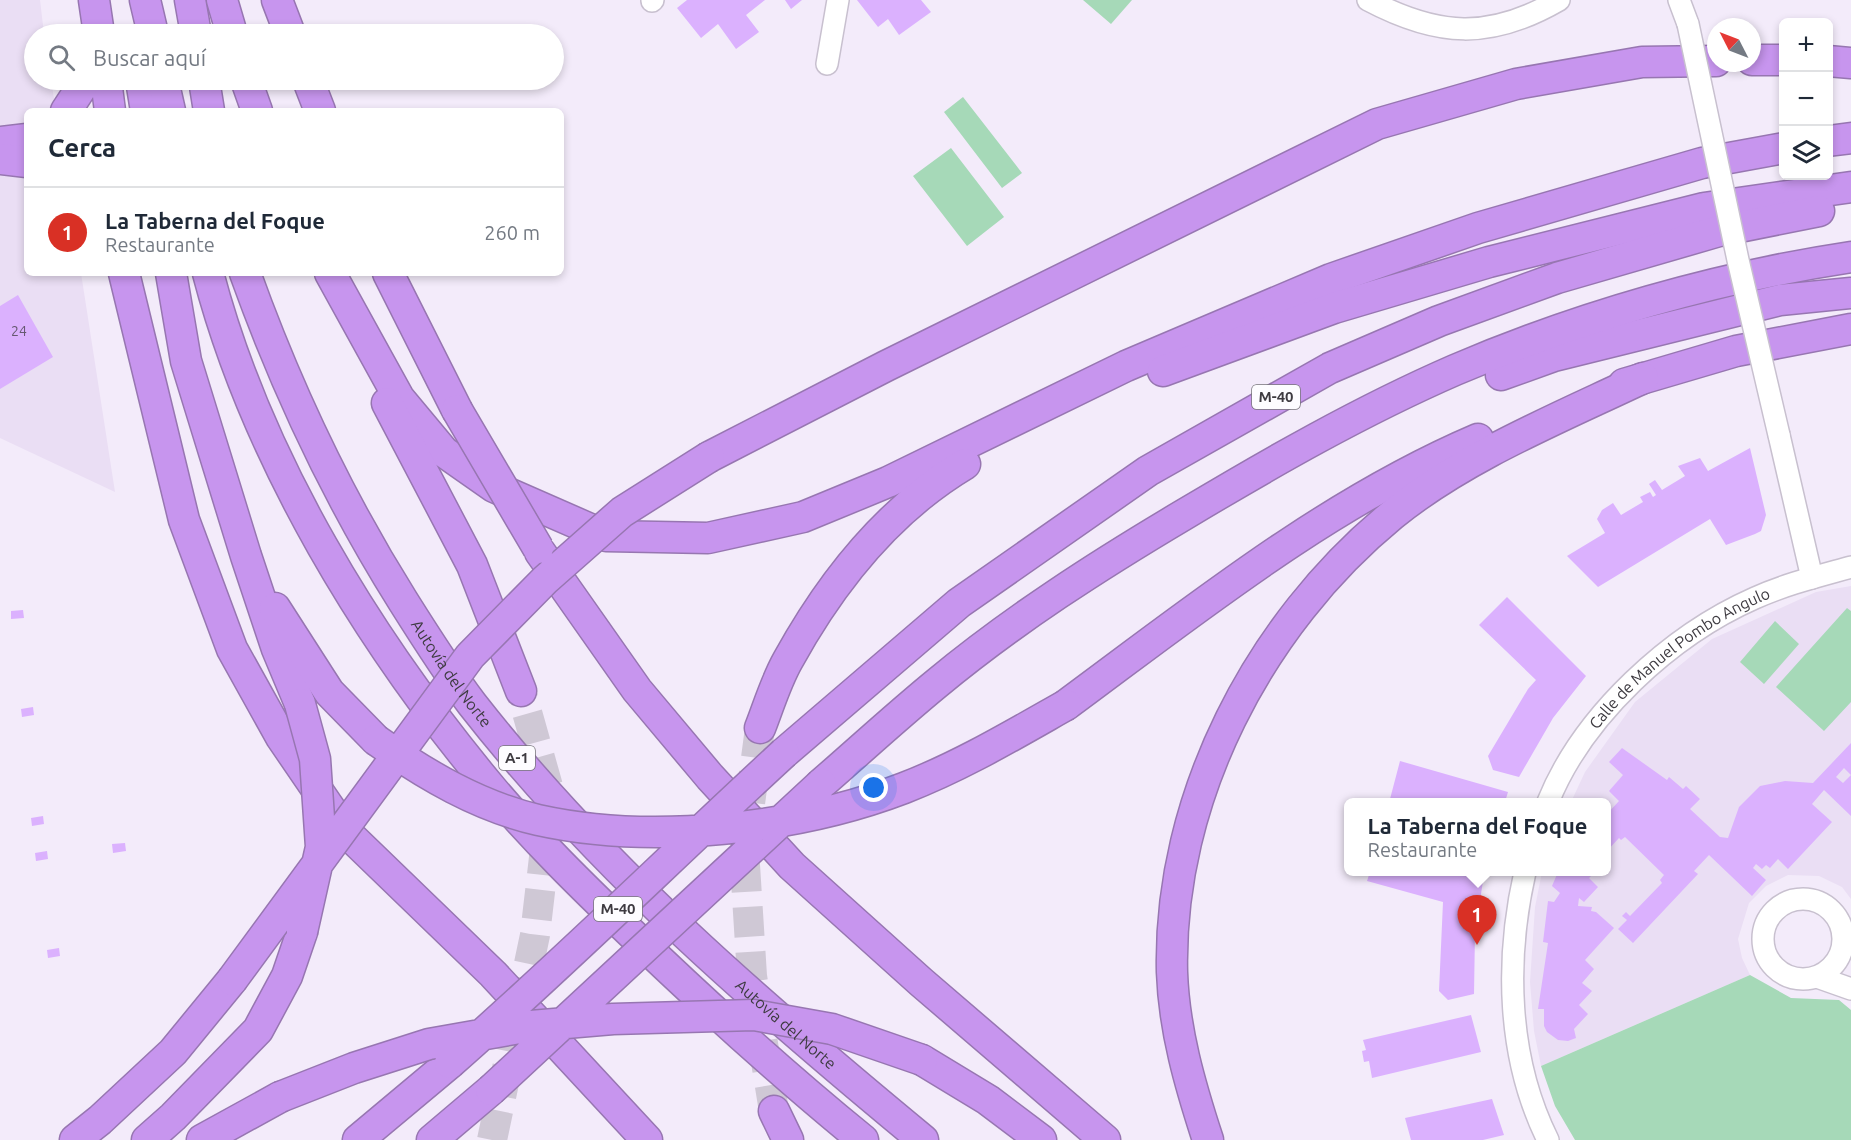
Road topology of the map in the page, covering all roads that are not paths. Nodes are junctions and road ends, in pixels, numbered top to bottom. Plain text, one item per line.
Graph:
1 (85, 0) edge
2 (94, 0) edge
3 (135, 0) edge
4 (145, 0) edge
5 (190, 0) edge
6 (222, 0) edge
7 (277, 0) edge
8 (284, 0) edge
9 (838, 0) edge
10 (1368, 0) edge
11 (1559, 0) edge
12 (1679, 0) edge
13 (86, 24) edge
14 (98, 24) edge
15 (136, 24) edge
16 (151, 24) edge
17 (194, 24) edge
18 (229, 24) edge
19 (287, 24) edge
20 (289, 24) edge
21 (1761, 60) edge
22 (1779, 60) edge
23 (1707, 61) edge
24 (1833, 61) edge
25 (1851, 63) edge
26 (826, 64) dead end
27 (80, 90) edge
28 (107, 90) edge
29 (143, 90) edge
30 (165, 90) edge
31 (206, 90) edge
32 (249, 90) edge
33 (312, 90) edge
34 (68, 108) edge
35 (110, 108) edge
36 (146, 108) edge
37 (169, 108) edge
38 (209, 108) edge
39 (255, 108) edge
40 (319, 108) edge
41 (1851, 138) edge
42 (24, 139) edge
43 (1833, 140) edge
44 (0, 142) edge
45 (1779, 149) edge
46 (0, 159) edge
47 (24, 162) edge
48 (1851, 187) edge
49 (1851, 204) edge
50 (1851, 256) edge
51 (125, 276) edge
52 (134, 276) edge
53 (172, 276) edge
54 (209, 276) edge
55 (246, 276) edge
56 (322, 276) edge
57 (332, 276) edge
58 (390, 276) edge
59 (1851, 292) edge
60 (1851, 329) edge
61 (148, 365) junction
62 (1642, 378) junction
63 (1259, 470) junction
64 (246, 556) junction
65 (1851, 567) edge
66 (1812, 578) junction
67 (521, 691) tunnel mouth
68 (760, 728) tunnel mouth
69 (1550, 798) edge
70 (1524, 876) edge
71 (1840, 955) junction
72 (1851, 976) edge
73 (1817, 977) junction
74 (1851, 989) edge
75 (774, 1111) tunnel mouth
76 (75, 1140) edge
77 (147, 1140) edge
78 (202, 1140) edge
79 (358, 1140) edge
80 (432, 1140) edge
81 (647, 1140) edge
82 (788, 1140) edge
83 (863, 1140) edge
84 (923, 1140) edge
85 (1041, 1140) edge
86 (1105, 1140) edge
87 (1208, 1140) edge
88 (1548, 1140) edge

1 - 13 highway
2 - 14 highway
3 - 15 highway
4 - 16 highway
5 - 17 highway
6 - 18 highway
7 - 19 highway
8 - 20 highway
9 - 26 street
10 - 11 street
12 - 66 street, bridge
21 - 22 highway
23 - 76 highway, bridge
24 - 25 highway
27 - 34 highway
28 - 35 highway
29 - 36 highway
30 - 37 highway
31 - 38 highway
32 - 39 highway
33 - 40 highway
41 - 43 highway
42 - 44 highway
45 - 57 highway
46 - 47 highway
48 - 68 highway
49 - 79 highway, M-40, bridge
50 - 63 highway, M-40
51 - 61 highway
52 - 61 highway
53 - 64 highway
54 - 83 highway, A-1
55 - 84 highway, Autovía del Norte / A-1
56 - 67 highway
58 - 86 highway, bridge
59 - 63 highway
60 - 62 highway
61 - 81 highway
62 - 64 highway, bridge
62 - 87 highway
63 - 80 highway, M-40, bridge
64 - 77 highway, bridge
65 - 66 street, Calle de Manuel Pombo Angulo
66 - 69 street, Calle de Manuel Pombo Angulo
70 - 88 street
71 - 72 street
71 - 73 street
71 - 73 street
73 - 74 street
75 - 82 highway
78 - 85 highway, bridge

